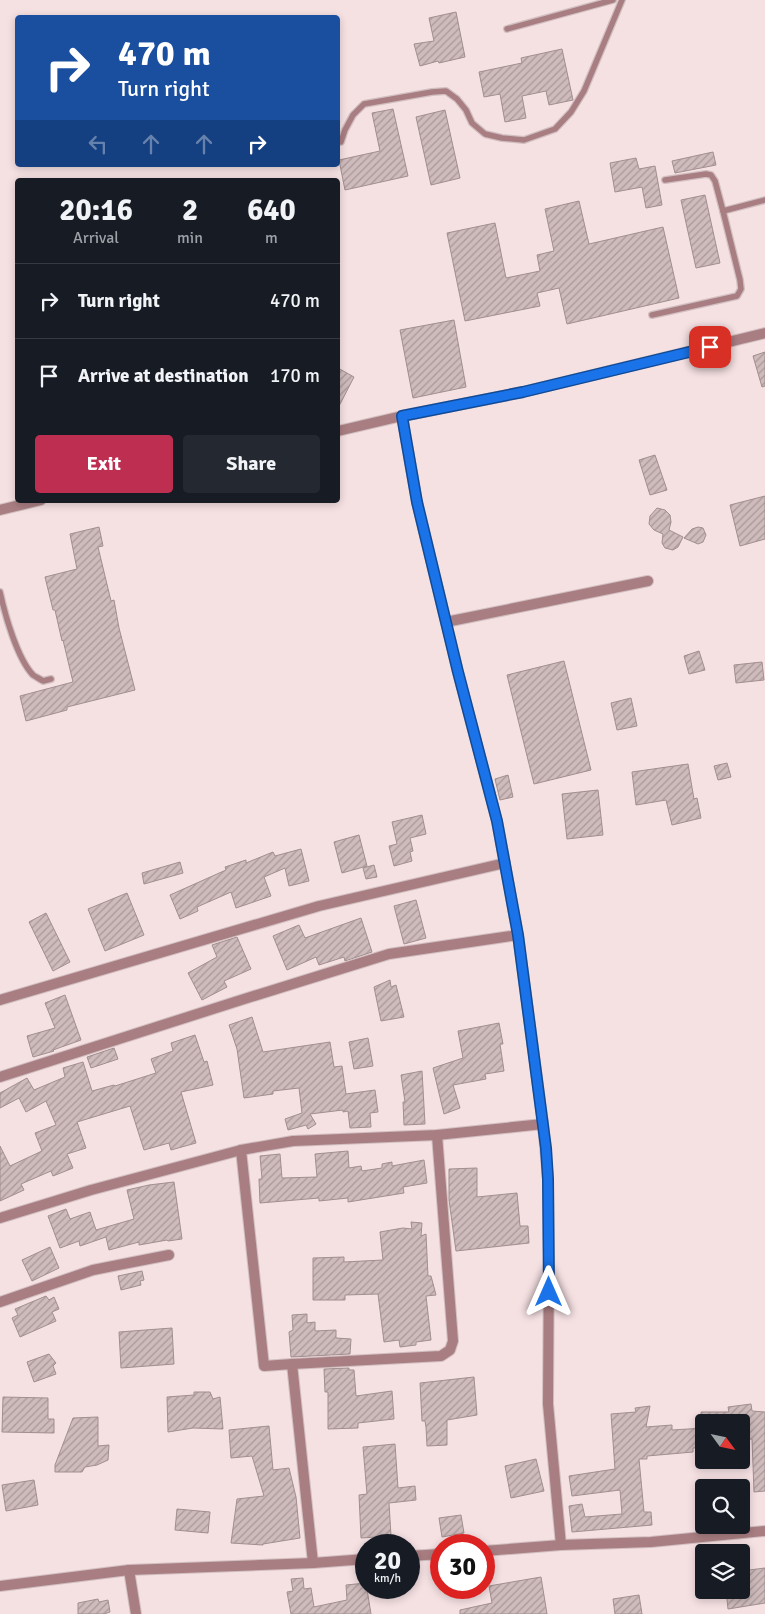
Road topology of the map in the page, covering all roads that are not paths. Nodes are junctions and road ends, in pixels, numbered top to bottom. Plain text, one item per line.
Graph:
1 (613, 0) edge
2 (622, 0) edge
3 (507, 29) dead end
4 (341, 142) dead end
5 (665, 180) dead end
6 (765, 200) edge
7 (723, 211) junction
8 (652, 315) dead end
9 (765, 333) edge
10 (402, 416) junction
11 (340, 431) edge
12 (29, 503) edge
13 (0, 510) edge
14 (648, 581) dead end
15 (0, 592) edge
16 (446, 622) junction
17 (51, 679) dead end
18 (504, 863) junction
19 (518, 935) junction
20 (0, 1000) edge
21 (0, 1077) edge
22 (543, 1124) junction
23 (437, 1135) junction
24 (241, 1150) junction
25 (0, 1218) edge
26 (170, 1255) dead end
27 (0, 1302) edge
28 (292, 1364) junction
29 (765, 1531) edge
30 (561, 1546) junction
31 (495, 1550) edge
32 (355, 1560) edge
33 (312, 1563) junction
34 (129, 1570) junction
35 (0, 1586) edge
36 (136, 1614) edge

1 - 3 lane
2 - 4 lane
5 - 7 lane
6 - 7 lane
7 - 8 lane
9 - 10 street
10 - 11 street
10 - 16 street
12 - 13 street
14 - 16 street
15 - 17 lane
16 - 18 street
18 - 19 street
18 - 20 street
19 - 21 street
19 - 22 street
22 - 23 street
22 - 30 street
23 - 24 street
23 - 28 street
24 - 25 street
24 - 28 street
26 - 27 street
28 - 33 street
29 - 30 street
30 - 31 street
32 - 33 street
33 - 34 street
34 - 35 street
34 - 36 street

